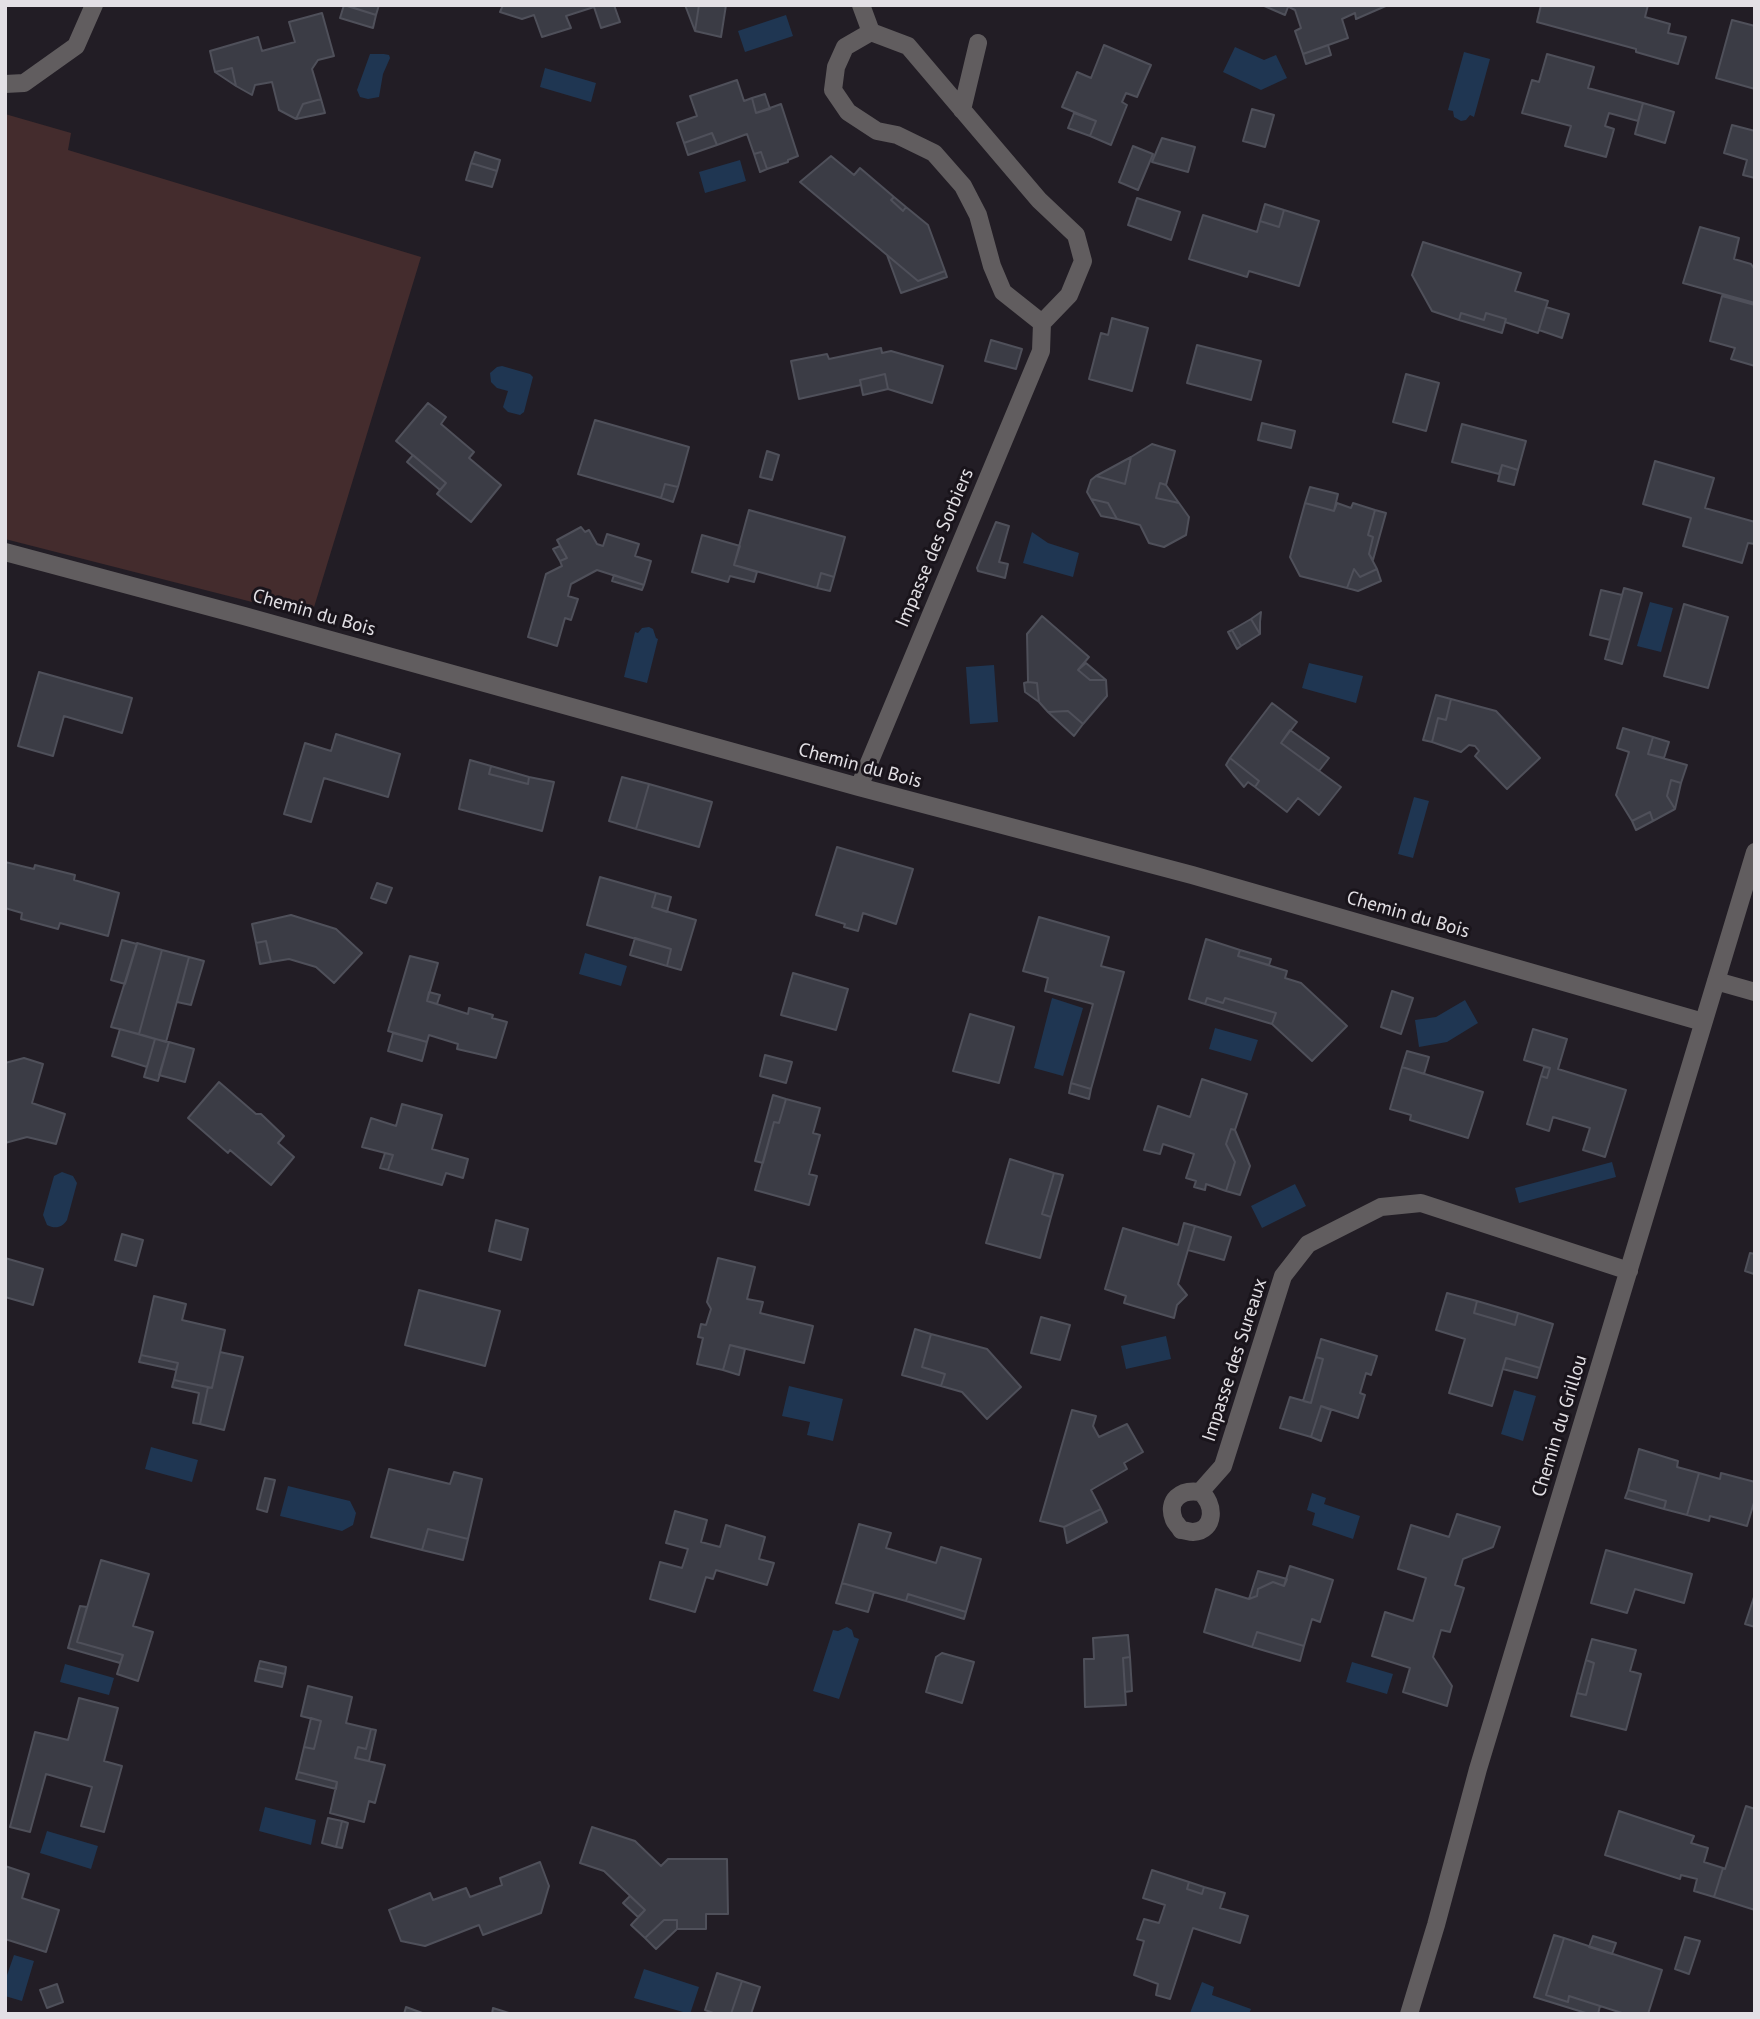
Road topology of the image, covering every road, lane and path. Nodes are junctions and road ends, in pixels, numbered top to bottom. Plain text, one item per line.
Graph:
1 (94, 5) edge
2 (861, 5) edge
3 (871, 32) junction
4 (978, 43) dead end
5 (5, 83) edge
6 (962, 110) junction
7 (1042, 323) junction
8 (5, 552) edge
9 (859, 788) junction
10 (1755, 852) edge
11 (1716, 981) junction
12 (1755, 992) edge
13 (1703, 1022) junction
14 (1629, 1271) junction
15 (1200, 1492) dead end
16 (1409, 2014) edge

1 - 5 street
2 - 3 street
3 - 6 street
3 - 7 street
4 - 6 street
6 - 7 street
7 - 9 street, Impasse des Sorbiers
8 - 9 street, Chemin du Bois
9 - 13 street, Chemin du Bois
10 - 11 street, Chemin du Grillou
11 - 12 street
11 - 13 street, Chemin du Grillou
13 - 14 street, Chemin du Grillou
14 - 15 street, Impasse des Sureaux
14 - 16 street, Chemin du Grillou

